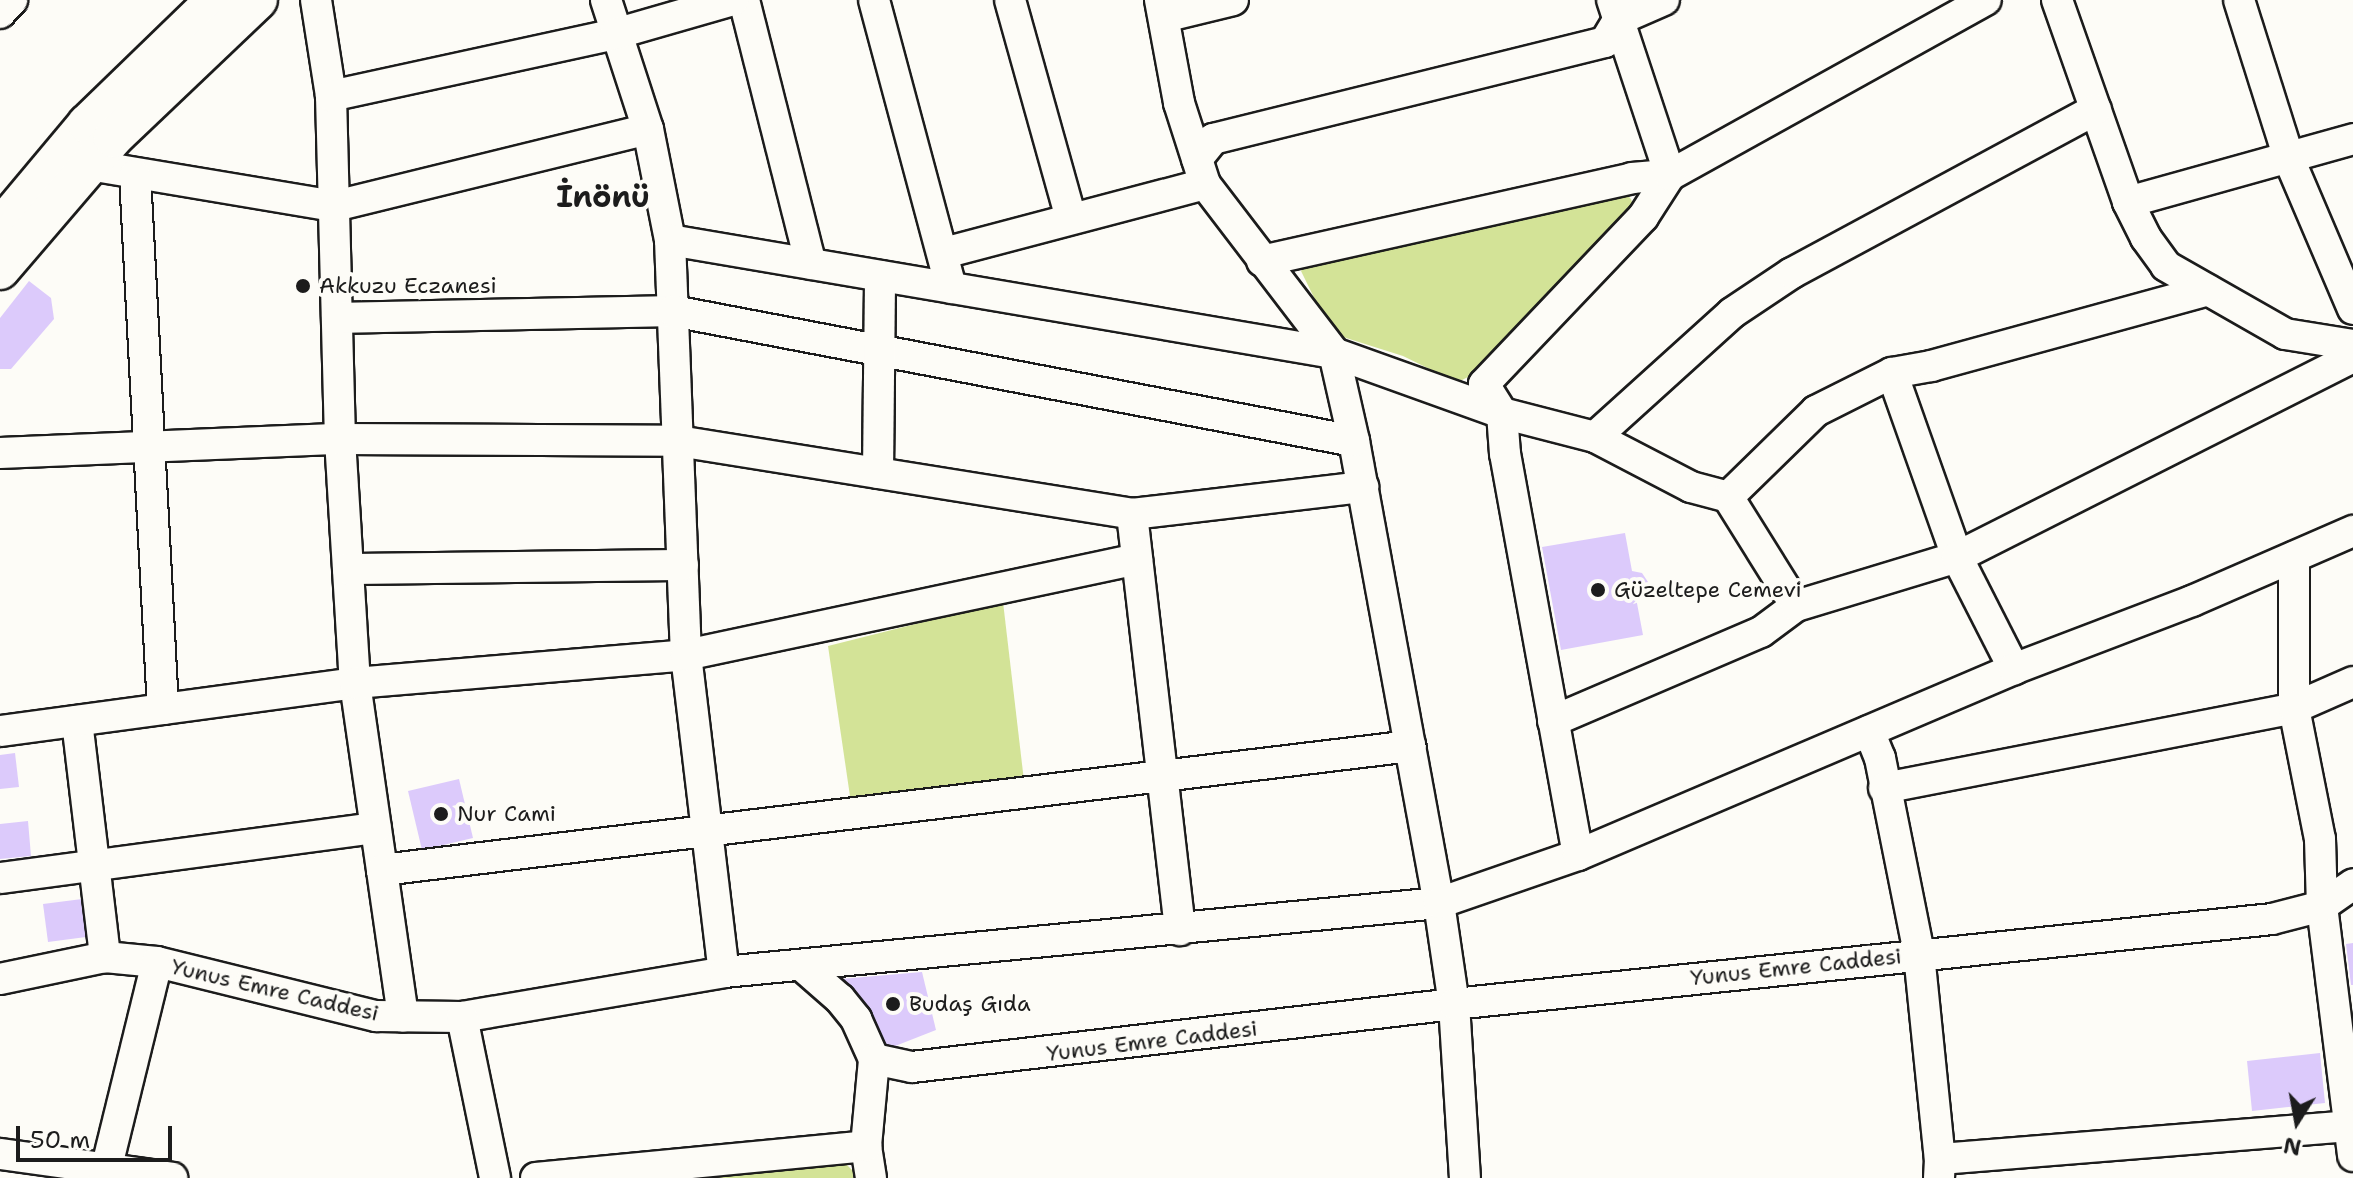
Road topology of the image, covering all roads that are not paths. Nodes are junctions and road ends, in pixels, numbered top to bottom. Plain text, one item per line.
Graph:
1 (12, 0) edge
2 (215, 0) edge
3 (258, 0) edge
4 (316, 0) edge
5 (606, 0) edge
6 (733, 0) edge
7 (744, 0) edge
8 (874, 0) edge
9 (1010, 0) edge
10 (1233, 0) edge
11 (1664, 0) edge
12 (1986, 0) edge
13 (2057, 0) edge
14 (2239, 0) edge
15 (1162, 9) edge
16 (1615, 10) edge
17 (0, 13) edge
18 (615, 34) junction
19 (331, 96) junction
20 (2096, 109) junction
21 (648, 129) junction
22 (2353, 139) edge
23 (2289, 159) junction
24 (89, 165) junction
25 (1201, 171) junction
26 (135, 175) junction
27 (1670, 175) junction
28 (2128, 202) junction
29 (335, 206) junction
30 (1071, 219) junction
31 (0, 228) edge
32 (670, 240) junction
33 (944, 253) junction
34 (1262, 261) junction
35 (811, 264) junction
36 (0, 270) edge
37 (880, 276) junction
38 (951, 288) junction
39 (2208, 290) junction
40 (2353, 309) edge
41 (673, 311) junction
42 (337, 318) junction
43 (2353, 345) edge
44 (879, 351) junction
45 (1334, 353) junction
46 (2353, 357) edge
47 (1892, 373) junction
48 (1502, 413) junction
49 (1595, 437) junction
50 (340, 439) junction
51 (678, 441) junction
52 (1354, 441) junction
53 (149, 447) junction
54 (0, 453) edge
55 (878, 473) junction
56 (1363, 487) junction
57 (1728, 497) junction
58 (1132, 514) junction
59 (2353, 531) edge
60 (1957, 557) junction
61 (2294, 557) junction
62 (1137, 559) junction
63 (683, 565) junction
64 (348, 569) junction
65 (1796, 606) junction
66 (686, 655) junction
67 (2014, 669) junction
68 (2353, 682) edge
69 (355, 683) junction
70 (2294, 708) junction
71 (163, 709) junction
72 (77, 721) junction
73 (1553, 721) junction
74 (0, 731) edge
75 (1869, 731) junction
76 (1411, 746) junction
77 (1162, 776) junction
78 (1884, 788) junction
79 (376, 828) junction
80 (707, 831) junction
81 (1578, 855) junction
82 (94, 866) junction
83 (382, 870) junction
84 (0, 878) edge
85 (2353, 884) edge
86 (1439, 903) junction
87 (2322, 906) junction
88 (1180, 930) junction
89 (1919, 954) junction
90 (105, 957) junction
91 (157, 962) junction
92 (801, 965) junction
93 (724, 972) junction
94 (0, 979) edge
95 (1454, 1004) junction
96 (403, 1017) junction
97 (462, 1017) junction
98 (874, 1059) junction
99 (2351, 1126) edge
100 (866, 1146) junction
101 (0, 1154) edge
102 (2353, 1156) edge
103 (1939, 1168) edge
104 (105, 1173) edge
105 (172, 1178) edge
106 (495, 1178) edge
107 (536, 1178) edge
108 (871, 1178) edge
109 (1465, 1178) edge

1 - 17 street
2 - 31 main road
3 - 24 main road
4 - 19 street
5 - 18 street
6 - 18 street
7 - 35 street
8 - 33 street
9 - 30 street
10 - 15 street
11 - 16 street
12 - 27 street
13 - 20 street
14 - 23 street
15 - 25 street
16 - 25 street
16 - 27 street
18 - 19 street
18 - 21 street
19 - 29 street
20 - 28 street
20 - 49 street
21 - 29 street
21 - 32 street
22 - 23 street
23 - 28 street
23 - 40 street
24 - 26 street
24 - 36 main road
25 - 30 street
25 - 34 street
26 - 29 street
26 - 53 street
27 - 34 street
27 - 48 street
28 - 39 street
29 - 42 street
30 - 33 street
32 - 35 street
32 - 41 street
33 - 38 street
34 - 45 street
35 - 37 street
37 - 38 street
37 - 44 street
38 - 45 street
39 - 43 street
39 - 47 street
41 - 42 street
41 - 44 street
41 - 51 street
42 - 50 street
44 - 52 street
44 - 55 street
45 - 48 street
45 - 52 street
46 - 60 street
47 - 57 street
47 - 60 street
48 - 49 street
48 - 73 street
49 - 57 street
50 - 51 street
50 - 53 street
50 - 64 street
51 - 55 street
51 - 63 street
52 - 56 street
53 - 54 street
53 - 71 street
55 - 58 street
56 - 58 street
56 - 76 street
57 - 65 street
58 - 62 street
59 - 61 street, Yunus Emre Caddesi
60 - 65 street
60 - 67 street
61 - 67 street, Yunus Emre Caddesi
61 - 70 street
62 - 66 street
62 - 77 street
63 - 64 street
63 - 66 street
64 - 69 street
65 - 73 street
66 - 69 street
66 - 80 street
67 - 75 street, Yunus Emre Caddesi
68 - 70 street
69 - 71 street
69 - 79 street
70 - 78 street
70 - 87 street
71 - 72 street
72 - 74 street
72 - 82 street
73 - 81 street
75 - 78 street
75 - 81 street, Yunus Emre Caddesi
76 - 77 street
76 - 86 street
77 - 80 street
77 - 88 street
78 - 89 street
79 - 82 street
79 - 83 street
80 - 83 street
80 - 93 street
81 - 86 street, Yunus Emre Caddesi
82 - 84 street
82 - 90 street
83 - 96 street
85 - 87 street, Yunus Emre Caddesi
86 - 88 street, Yunus Emre Caddesi
86 - 95 street
87 - 89 street, Yunus Emre Caddesi
87 - 99 street
88 - 92 street, Yunus Emre Caddesi
89 - 95 street, Yunus Emre Caddesi
89 - 103 street
90 - 91 street, Yunus Emre Caddesi
90 - 94 street, Yunus Emre Caddesi
91 - 96 street, Yunus Emre Caddesi
91 - 104 street
92 - 93 street, Yunus Emre Caddesi
92 - 98 street
93 - 97 street, Yunus Emre Caddesi
95 - 98 street, Yunus Emre Caddesi
95 - 109 street
96 - 97 street, Yunus Emre Caddesi
97 - 106 street
98 - 100 street
99 - 102 street
99 - 103 street
100 - 107 street
100 - 108 street
101 - 104 street
104 - 105 street

